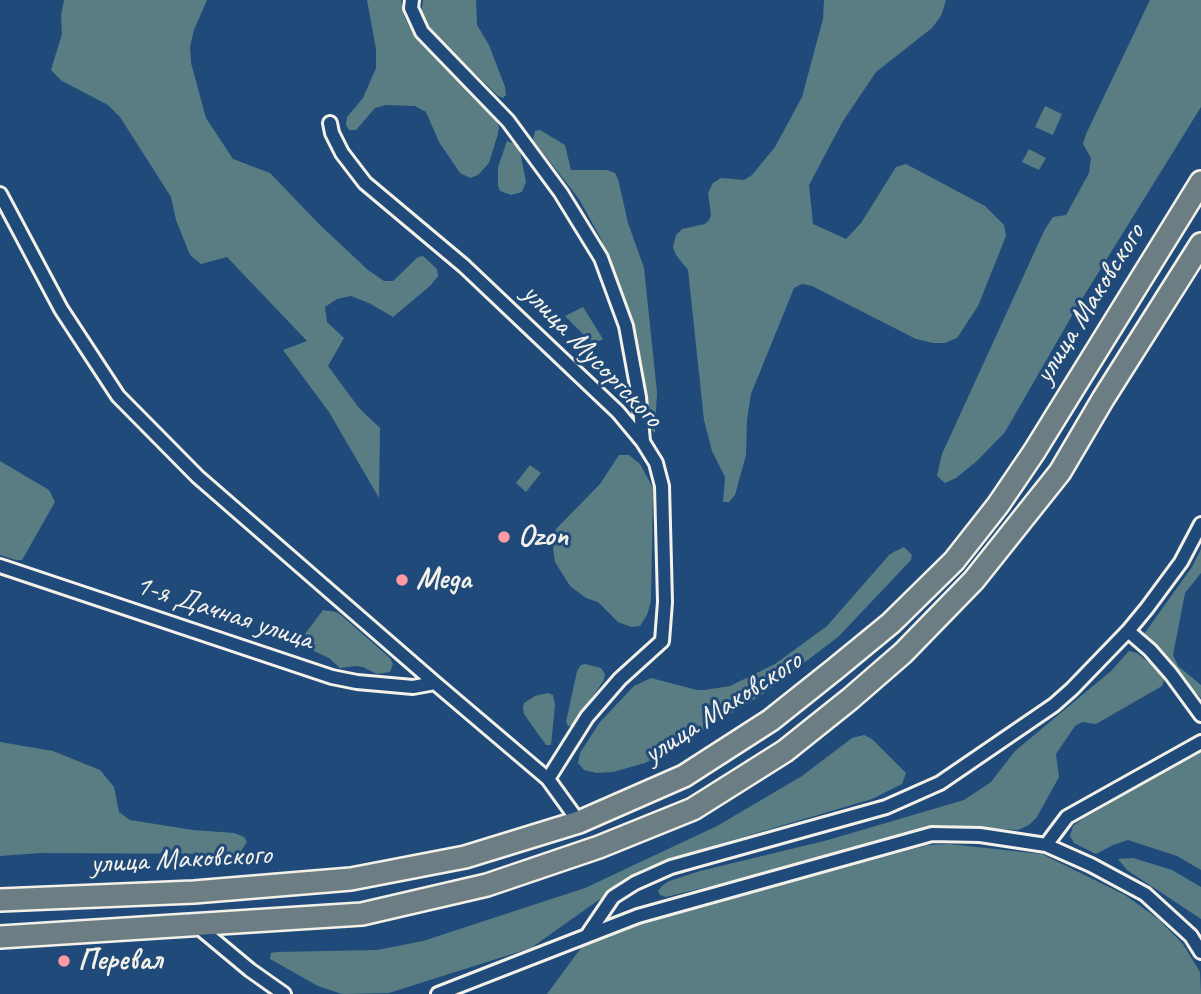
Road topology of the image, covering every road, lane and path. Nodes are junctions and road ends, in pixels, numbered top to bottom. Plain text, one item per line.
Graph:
1 (412, 0) edge
2 (330, 123) dead end
3 (1201, 182) edge
4 (0, 194) edge
5 (1201, 244) edge
6 (643, 442) junction
7 (1201, 524) edge
8 (0, 566) edge
9 (1128, 631) junction
10 (435, 683) junction
11 (1201, 715) edge
12 (1201, 742) edge
13 (548, 779) junction
14 (579, 822) junction
15 (1046, 845) junction
16 (0, 900) edge
17 (196, 925) junction
18 (588, 934) junction
19 (0, 937) edge
20 (1201, 952) edge
21 (284, 994) edge
22 (438, 994) edge

1 - 6 street
2 - 6 street, улица Мусоргского
3 - 14 highway, улица Маковского
4 - 10 street
5 - 17 highway, улица Маковского
6 - 13 street, улица Мусоргского
7 - 9 street
8 - 10 street, 1-я Дачная улица
9 - 11 street
9 - 18 street
10 - 13 street
12 - 15 street
13 - 14 street
14 - 16 highway, улица Маковского
15 - 18 street
15 - 20 street
17 - 19 highway, улица Маковского
17 - 21 street
18 - 22 street

